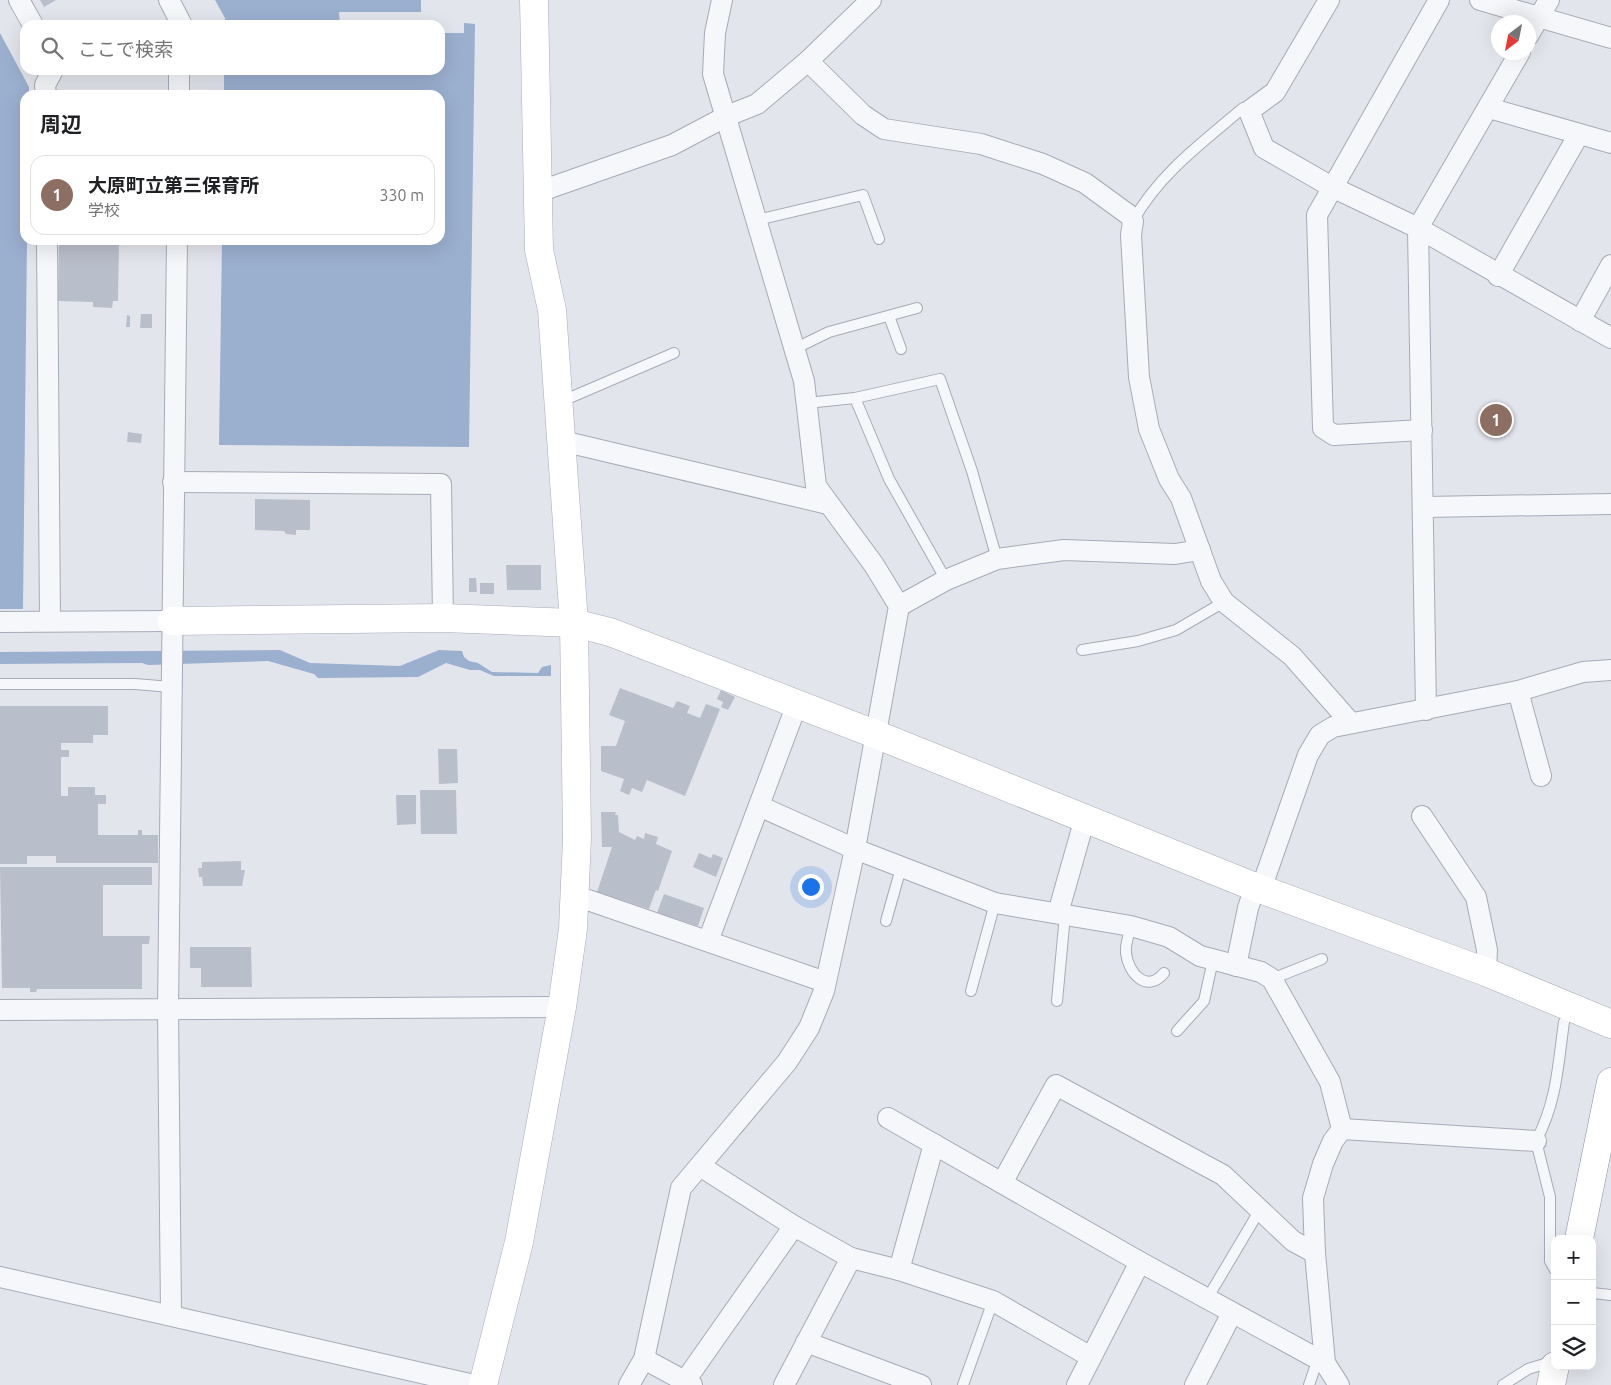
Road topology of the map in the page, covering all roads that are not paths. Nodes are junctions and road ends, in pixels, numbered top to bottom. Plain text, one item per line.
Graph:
1 (20, 0) edge
2 (169, 0) edge
3 (534, 0) edge
4 (722, 0) edge
5 (871, 0) edge
6 (1329, 0) edge
7 (1439, 0) edge
8 (1480, 0) edge
9 (1548, 0) edge
10 (1539, 18) junction
11 (30, 20) edge
12 (179, 20) edge
13 (1536, 23) edge
14 (1611, 38) edge
15 (1516, 60) edge
16 (808, 61) junction
17 (50, 75) edge
18 (180, 75) edge
19 (46, 90) edge
20 (179, 90) edge
21 (1489, 108) junction
22 (1249, 110) junction
23 (728, 116) junction
24 (1579, 134) junction
25 (1611, 144) edge
26 (1332, 186) junction
27 (538, 192) junction
28 (756, 220) junction
29 (1133, 221) junction
30 (1418, 228) junction
31 (879, 239) dead end
32 (47, 245) edge
33 (177, 245) edge
34 (1611, 265) edge
35 (1498, 276) junction
36 (917, 308) dead end
37 (888, 316) junction
38 (1580, 321) junction
39 (1611, 338) edge
40 (794, 348) junction
41 (901, 349) dead end
42 (674, 353) dead end
43 (854, 398) junction
44 (559, 402) junction
45 (807, 403) junction
46 (1422, 430) junction
47 (562, 441) junction
48 (174, 482) junction
49 (828, 504) junction
50 (1611, 504) edge
51 (1424, 507) junction
52 (1200, 550) junction
53 (997, 559) junction
54 (946, 580) junction
55 (1224, 602) junction
56 (899, 606) junction
57 (443, 618) junction
58 (50, 621) junction
59 (0, 622) edge
60 (574, 623) junction
61 (172, 633) junction
62 (1082, 650) dead end
63 (1611, 670) edge
64 (0, 684) edge
65 (171, 685) junction
66 (1518, 691) junction
67 (798, 704) junction
68 (1426, 710) junction
69 (1350, 722) junction
70 (875, 734) junction
71 (1541, 776) dead end
72 (759, 806) junction
73 (1422, 816) dead end
74 (1085, 818) junction
75 (855, 849) junction
76 (901, 868) junction
77 (1258, 888) junction
78 (588, 900) dead end
79 (996, 902) junction
80 (1061, 914) junction
81 (886, 921) dead end
82 (1130, 926) junction
83 (708, 941) junction
84 (1322, 959) dead end
85 (1214, 960) junction
86 (1236, 966) junction
87 (1486, 972) junction
88 (1164, 973) dead end
89 (1272, 979) junction
90 (825, 982) junction
91 (971, 991) dead end
92 (1057, 1001) dead end
93 (562, 1007) junction
94 (168, 1009) junction
95 (0, 1010) edge
96 (1564, 1022) dead end
97 (1611, 1024) edge
98 (1176, 1031) dead end
99 (1611, 1082) edge
100 (888, 1118) dead end
101 (1342, 1129) junction
102 (1536, 1141) junction
103 (934, 1144) junction
104 (700, 1166) junction
105 (1002, 1183) junction
106 (1261, 1208) junction
107 (794, 1226) junction
108 (1580, 1235) edge
109 (1315, 1253) junction
110 (851, 1258) junction
111 (1140, 1262) junction
112 (1551, 1263) edge
113 (899, 1270) junction
114 (0, 1277) edge
115 (1596, 1293) edge
116 (1611, 1295) edge
117 (1207, 1298) junction
118 (993, 1301) junction
119 (1232, 1313) junction
120 (171, 1315) junction
121 (806, 1342) junction
122 (1091, 1358) junction
123 (644, 1359) junction
124 (1322, 1361) junction
125 (1551, 1362) edge
126 (1554, 1370) edge
127 (689, 1383) edge
128 (474, 1385) edge
129 (483, 1385) edge
130 (629, 1385) edge
131 (784, 1385) edge
132 (922, 1385) edge
133 (963, 1385) edge
134 (1077, 1385) edge
135 (1195, 1385) edge
136 (1309, 1385) edge
137 (1339, 1385) edge
138 (1503, 1385) edge
139 (1550, 1385) edge

1 - 11 street
2 - 12 street
3 - 27 main road
4 - 23 street
5 - 16 street
6 - 22 street
7 - 26 street
8 - 10 street
9 - 10 street
10 - 13 street
10 - 14 street
15 - 21 street
16 - 23 street
16 - 29 street
17 - 19 street
18 - 20 street
21 - 24 street
21 - 30 street
22 - 26 street
22 - 29 lane
23 - 27 street
23 - 28 street
24 - 25 street
24 - 35 street
26 - 30 street
26 - 46 street
27 - 44 main road
28 - 31 lane
28 - 40 street
29 - 52 street
30 - 35 street
30 - 46 street
32 - 58 street
33 - 48 street
34 - 38 street
35 - 38 street
36 - 37 lane
37 - 40 lane
37 - 41 lane
38 - 39 street
40 - 45 street
42 - 44 lane
43 - 45 lane
43 - 53 lane
43 - 54 lane
44 - 47 main road
45 - 49 street
46 - 51 street
47 - 49 street
47 - 60 main road
48 - 57 street
48 - 61 street
49 - 56 street
50 - 51 street
51 - 68 street
52 - 53 street
52 - 55 street
53 - 54 street
54 - 56 street
55 - 62 lane
55 - 69 street
56 - 70 street
57 - 60 main road
57 - 61 main road
58 - 59 street
58 - 61 street
60 - 67 main road
60 - 93 main road
61 - 65 street
63 - 66 street
64 - 65 lane
65 - 94 street
66 - 68 street
66 - 71 street
67 - 70 main road
67 - 72 street
68 - 69 street
69 - 77 street
70 - 74 main road
70 - 75 street
72 - 75 street
72 - 83 street
73 - 87 street
74 - 77 main road
74 - 80 street
75 - 76 street
75 - 90 street
76 - 79 street
76 - 81 lane
77 - 86 street
77 - 87 main road
78 - 83 street
79 - 80 street
79 - 91 lane
80 - 82 street
80 - 92 lane
82 - 85 street
82 - 88 lane
83 - 90 street
84 - 89 lane
85 - 86 street
85 - 98 lane
86 - 89 street
87 - 97 main road
89 - 101 street
90 - 104 street
93 - 94 street
93 - 129 main road
94 - 95 street
94 - 120 street
96 - 102 lane
99 - 108 main road
100 - 103 street
101 - 102 street
101 - 109 street
102 - 112 lane
103 - 105 street
103 - 113 street
104 - 107 street
104 - 123 street
105 - 106 street
105 - 111 street
106 - 109 street
106 - 117 lane
107 - 110 street
107 - 127 street
109 - 124 street
110 - 113 street
110 - 121 street
111 - 117 street
111 - 122 street
113 - 118 street
114 - 120 street
115 - 116 lane
117 - 119 street
118 - 122 street
118 - 133 lane
119 - 124 street
119 - 135 street
120 - 128 street
121 - 131 street
121 - 132 street
122 - 134 street
123 - 127 street
123 - 130 street
124 - 136 lane
124 - 137 street
125 - 138 lane
126 - 139 main road

